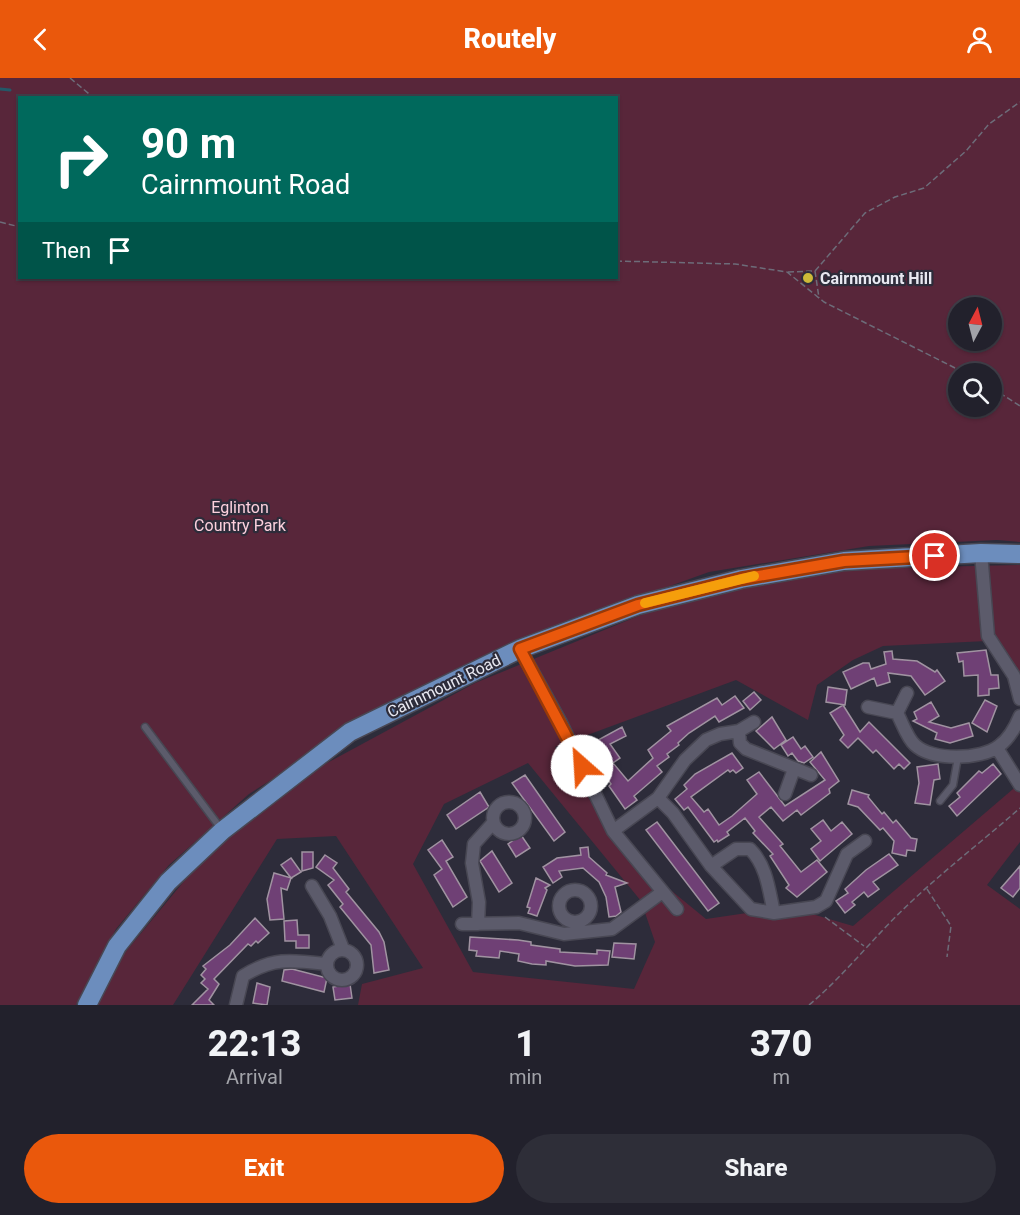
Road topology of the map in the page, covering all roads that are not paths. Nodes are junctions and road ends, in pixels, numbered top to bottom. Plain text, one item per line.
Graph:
1 (981, 553) junction
2 (1020, 554) edge
3 (520, 649) junction
4 (907, 693) dead end
5 (1020, 699) edge
6 (868, 707) dead end
7 (897, 713) junction
8 (1020, 716) edge
9 (754, 722) dead end
10 (145, 727) dead end
11 (739, 731) junction
12 (997, 748) junction
13 (958, 757) junction
14 (794, 769) junction
15 (811, 776) dead end
16 (1020, 785) edge
17 (785, 794) dead end
18 (658, 798) junction
19 (940, 801) dead end
20 (493, 823) dead end
21 (222, 831) junction
22 (613, 831) junction
23 (865, 841) dead end
24 (711, 866) junction
25 (312, 886) dead end
26 (661, 893) junction
27 (677, 909) dead end
28 (774, 913) junction
29 (568, 921) dead end
30 (462, 924) dead end
31 (478, 924) junction
32 (564, 934) junction
33 (343, 949) junction
34 (326, 964) junction
35 (87, 1005) edge
36 (236, 1005) edge

1 - 2 main road, Cairnmount Road
1 - 3 main road, Cairnmount Road
1 - 5 street
3 - 21 main road, Cairnmount Road
3 - 22 street
4 - 7 street
6 - 7 street
7 - 13 street
8 - 12 street
9 - 11 street
10 - 21 lane
11 - 14 street
11 - 18 street
12 - 13 street
12 - 16 street
13 - 19 lane
14 - 15 street
14 - 17 street
18 - 22 street
18 - 24 street
20 - 31 street
21 - 35 main road, Cairnmount Road
22 - 26 street
23 - 28 street
24 - 28 street
24 - 28 street
25 - 33 street
26 - 27 street
26 - 32 street
29 - 32 street
30 - 31 street
31 - 32 street
33 - 34 street
33 - 34 street
34 - 36 street

